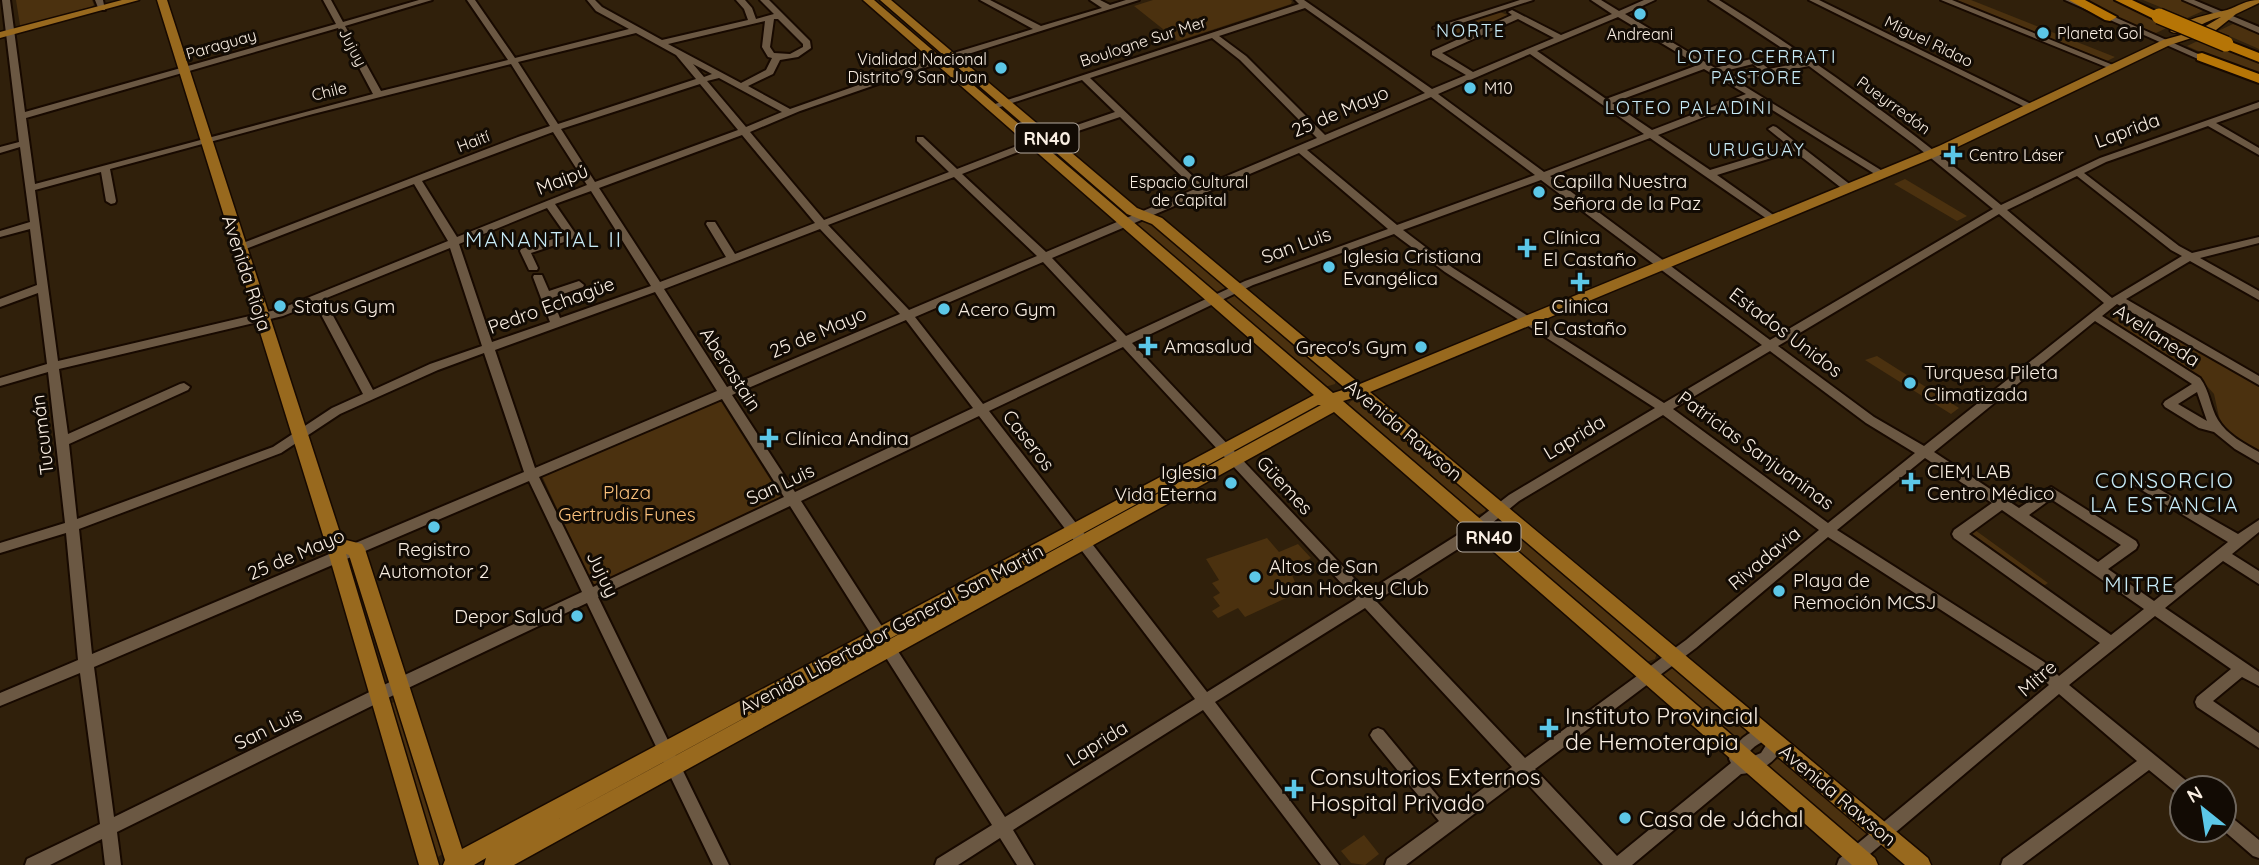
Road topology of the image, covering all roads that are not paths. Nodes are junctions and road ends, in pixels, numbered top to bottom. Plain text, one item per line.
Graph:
1 (6, 0) edge
2 (134, 0) edge
3 (162, 0) edge
4 (327, 0) edge
5 (428, 0) edge
6 (471, 0) edge
7 (591, 0) edge
8 (740, 0) edge
9 (764, 0) edge
10 (868, 0) edge
11 (885, 0) edge
12 (984, 0) edge
13 (1094, 0) edge
14 (1135, 0) edge
15 (1529, 0) edge
16 (1595, 0) edge
17 (1651, 0) edge
18 (1713, 0) edge
19 (1816, 0) edge
20 (1945, 0) edge
21 (2069, 0) edge
22 (2075, 0) edge
23 (2122, 0) edge
24 (2135, 0) edge
25 (2186, 0) edge
26 (2256, 0) edge
27 (1302, 2) edge
28 (101, 4) edge
29 (1110, 8) junction
30 (1504, 8) junction
31 (1618, 14) junction
32 (2163, 14) junction
33 (2227, 14) junction
34 (1519, 15) junction
35 (774, 17) junction
36 (2110, 17) junction
37 (753, 22) junction
38 (341, 24) junction
39 (1040, 29) junction
40 (636, 30) junction
41 (2259, 30) edge
42 (5, 34) edge
43 (1213, 35) junction
44 (1561, 38) junction
45 (2167, 42) junction
46 (660, 43) junction
47 (1460, 43) junction
48 (2230, 43) junction
49 (1531, 51) junction
50 (2259, 52) edge
51 (679, 53) junction
52 (951, 56) junction
53 (778, 57) junction
54 (2202, 57) joint
55 (2259, 58) edge
56 (513, 61) junction
57 (938, 61) junction
58 (1810, 63) junction
59 (2114, 67) junction
60 (185, 69) junction
61 (1710, 69) junction
62 (1769, 72) junction
63 (721, 74) junction
64 (1473, 76) junction
65 (1084, 77) junction
66 (702, 80) junction
67 (1728, 80) junction
68 (2259, 80) edge
69 (743, 86) junction
70 (1431, 93) junction
71 (1753, 94) junction
72 (378, 95) junction
73 (1605, 102) junction
74 (1006, 103) junction
75 (2259, 105) edge
76 (992, 107) junction
77 (2032, 107) junction
78 (789, 112) junction
79 (1122, 113) junction
80 (21, 116) junction
81 (2209, 123) junction
82 (555, 127) junction
83 (1773, 129) dead end
84 (744, 131) junction
85 (1651, 134) junction
86 (1048, 138) junction
87 (920, 139) dead end
88 (1324, 139) junction
89 (205, 140) junction
90 (25, 143) junction
91 (1033, 143) junction
92 (1796, 147) junction
93 (1300, 149) junction
94 (0, 150) edge
95 (2259, 152) edge
96 (1933, 153) junction
97 (105, 168) junction
98 (2077, 172) junction
99 (956, 174) junction
100 (1709, 174) junction
101 (1881, 174) junction
102 (1542, 176) junction
103 (416, 180) junction
104 (592, 186) junction
105 (30, 188) junction
106 (1848, 188) junction
107 (1203, 191) junction
108 (111, 201) dead end
109 (549, 203) junction
110 (2001, 209) junction
111 (1144, 215) junction
112 (1774, 219) junction
113 (1126, 223) junction
114 (35, 224) junction
115 (711, 224) dead end
116 (824, 226) junction
117 (1395, 229) junction
118 (0, 234) edge
119 (2259, 240) edge
120 (453, 242) junction
121 (239, 248) junction
122 (1044, 257) junction
123 (2192, 257) junction
124 (733, 260) junction
125 (1664, 265) junction
126 (579, 285) dead end
127 (43, 287) junction
128 (656, 288) junction
129 (1237, 288) junction
130 (546, 296) junction
131 (2259, 296) edge
132 (318, 298) junction
133 (1215, 300) junction
134 (2114, 301) junction
135 (0, 303) edge
136 (908, 315) junction
137 (2095, 316) junction
138 (261, 318) junction
139 (1528, 321) junction
140 (557, 324) junction
141 (1126, 343) junction
142 (1770, 345) junction
143 (490, 347) junction
144 (53, 366) junction
145 (2259, 381) edge
146 (0, 382) edge
147 (2199, 384) junction
148 (184, 387) dead end
149 (1358, 390) junction
150 (724, 393) junction
151 (370, 395) junction
152 (1330, 400) junction
153 (1664, 408) junction
154 (981, 411) junction
155 (2218, 428) junction
156 (299, 434) junction
157 (63, 442) junction
158 (1924, 453) junction
159 (1230, 454) junction
160 (2259, 458) edge
161 (531, 475) junction
162 (2134, 480) dead end
163 (793, 500) junction
164 (2002, 503) junction
165 (1499, 509) junction
166 (2019, 515) junction
167 (2259, 525) edge
168 (71, 526) junction
169 (1477, 527) junction
170 (1828, 529) junction
171 (1079, 536) junction
172 (2238, 541) junction
173 (0, 548) edge
174 (356, 549) junction
175 (336, 551) junction
176 (2222, 554) junction
177 (2098, 569) junction
178 (2259, 578) edge
179 (590, 596) junction
180 (1366, 599) junction
181 (2155, 608) junction
182 (884, 642) junction
183 (2112, 643) junction
184 (1674, 656) junction
185 (86, 664) junction
186 (2242, 668) junction
187 (1648, 675) junction
188 (2259, 680) edge
189 (400, 685) junction
190 (2060, 686) junction
191 (378, 695) junction
192 (0, 700) edge
193 (1205, 701) junction
194 (1378, 735) dead end
195 (1771, 739) junction
196 (2259, 741) edge
197 (669, 759) junction
198 (2149, 761) junction
199 (1743, 762) junction
200 (1523, 768) junction
201 (2168, 776) edge
202 (1450, 823) junction
203 (108, 828) junction
204 (1002, 828) junction
205 (2238, 833) edge
206 (1884, 834) junction
207 (2259, 850) edge
208 (1857, 862) edge
209 (455, 864) edge
210 (33, 865) edge
211 (113, 865) edge
212 (429, 865) edge
213 (494, 865) edge
214 (721, 865) edge
215 (943, 865) edge
216 (1026, 865) edge
217 (1331, 865) edge
218 (1393, 865) edge
219 (1617, 865) edge
220 (1921, 865) edge
221 (2008, 865) edge

1 - 42 street, Tucumán
2 - 28 main road
3 - 60 main road, Avenida Rioja
4 - 38 street, Jujuy
5 - 38 street, Paraguay
6 - 56 street, Aberastain
7 - 40 street, Caseros
8 - 37 street
9 - 35 street
10 - 57 main road, Avenida Rawson / RN40
11 - 52 main road, Avenida Rawson / RN40
12 - 39 street
13 - 29 street
14 - 29 street, Maipú
15 - 30 street
16 - 31 street
17 - 31 street, 25 de Mayo
18 - 58 street, Pueyrredón
19 - 77 street, Miguel Ridao
20 - 59 street
21 - 36 street
22 - 36 highway
23 - 32 highway
24 - 32 highway
25 - 33 street
26 - 33 main road, Avenida Libertador General San Martín
27 - 43 street, Boulogne Sur Mer
27 - 70 street, Estados Unidos
28 - 42 main road
29 - 39 street, Maipú
30 - 34 street
30 - 47 street
31 - 44 street, 25 de Mayo
31 - 61 street
32 - 48 highway, bridge
33 - 41 street
33 - 45 main road, Avenida Libertador General San Martín
34 - 44 street
34 - 47 street
35 - 37 street
35 - 53 street
35 - 53 street
36 - 45 street
37 - 46 street
38 - 60 street, Paraguay
38 - 72 street, Jujuy
39 - 52 street, Maipú
40 - 46 street, Caseros
40 - 56 street, Chile
42 - 80 street, Tucumán
43 - 65 street, Boulogne Sur Mer
43 - 88 street
44 - 49 street, 25 de Mayo
45 - 54 street
45 - 59 main road, Avenida Libertador General San Martín
46 - 51 street, Caseros
47 - 64 street
48 - 50 highway
48 - 55 highway
49 - 64 street, 25 de Mayo
49 - 73 street
51 - 63 street, Caseros
51 - 66 street, Caseros
52 - 57 street, Maipú
52 - 74 main road, Avenida Rawson / RN40
53 - 69 street
54 - 68 highway
56 - 72 street, Chile
56 - 82 street, Aberastain
57 - 76 main road, Avenida Rawson / RN40
57 - 78 street, Maipú
58 - 62 street
58 - 96 street, Pueyrredón
59 - 77 main road, Avenida Libertador General San Martín
60 - 80 street, Paraguay
60 - 89 main road, Avenida Rioja
61 - 62 street
61 - 67 street
61 - 73 street
62 - 67 street
63 - 66 street, Haití
63 - 69 street, Caseros
64 - 70 street, 25 de Mayo
65 - 74 street, Boulogne Sur Mer
65 - 79 street
66 - 82 street, Haití
66 - 84 street, Caseros
67 - 71 street
69 - 78 street, Caseros
70 - 88 street, 25 de Mayo
70 - 102 street, Estados Unidos
71 - 85 street, San Luis
71 - 101 street
72 - 89 street, Chile
73 - 85 street
74 - 76 street, Boulogne Sur Mer
74 - 86 main road, Avenida Rawson / RN40
75 - 81 street, Laprida
76 - 91 main road, Avenida Rawson / RN40
77 - 96 main road, Avenida Libertador General San Martín
78 - 84 street, Maipú
79 - 86 street, Pedro Echagüe
79 - 107 street
80 - 90 street, Tucumán
81 - 95 street
81 - 98 street, Laprida
82 - 103 street, Haití
82 - 104 street, Aberastain
83 - 92 street
84 - 104 street, Maipú
84 - 116 street, Caseros
85 - 100 street
85 - 102 street, San Luis
86 - 91 street, Pedro Echagüe
86 - 111 main road, Avenida Rawson / RN40
87 - 99 street, Güemes
88 - 93 street, 25 de Mayo
89 - 97 street, Chile
89 - 121 main road, Avenida Rioja
90 - 94 street
90 - 105 street, Tucumán
91 - 99 street, Pedro Echagüe
91 - 113 main road, Avenida Rawson / RN40
92 - 100 street
92 - 106 street
93 - 107 street, 25 de Mayo
93 - 117 street, Patricias Sanjuaninas
96 - 101 main road, Avenida Libertador General San Martín
96 - 110 street, Pueyrredón
97 - 105 street, Chile
97 - 108 street
98 - 110 street, Laprida
98 - 123 street
99 - 116 street, Pedro Echagüe
99 - 122 street, Güemes
100 - 112 street
101 - 106 main road, Avenida Libertador General San Martín
102 - 117 street, San Luis
102 - 125 street, Estados Unidos
103 - 120 street, Jujuy
103 - 121 street, Haití
104 - 109 street, Maipú
104 - 128 street, Aberastain
105 - 114 street, Tucumán
106 - 112 main road, Avenida Libertador General San Martín
107 - 111 street, 25 de Mayo
109 - 120 street, Maipú
109 - 130 street
110 - 134 street, Pueyrredón
110 - 142 street, Laprida
111 - 113 street, 25 de Mayo
111 - 129 main road, Avenida Rawson / RN40
112 - 125 main road, Avenida Libertador General San Martín
113 - 122 street, 25 de Mayo
113 - 133 main road, Avenida Rawson / RN40
114 - 118 street
114 - 127 street, Tucumán
115 - 124 street
116 - 124 street, Pedro Echagüe
116 - 136 street, Caseros
117 - 129 street, San Luis
117 - 139 street, Patricias Sanjuaninas
119 - 123 street, Rivadavia
120 - 132 street, Maipú
120 - 143 street, Jujuy
121 - 138 main road, Avenida Rioja
122 - 136 street, 25 de Mayo
122 - 141 street, Güemes
123 - 131 street
123 - 134 street, Rivadavia
124 - 128 street, Pedro Echagüe
125 - 139 main road, Avenida Libertador General San Martín
125 - 142 street, Estados Unidos
126 - 130 street
127 - 135 street
127 - 144 street, Tucumán
128 - 140 street, Pedro Echagüe
128 - 150 street, Aberastain
129 - 133 street, San Luis
129 - 149 main road, Avenida Rawson / RN40
130 - 140 street
132 - 138 street, Maipú
132 - 151 street
133 - 141 street, San Luis
133 - 152 main road, Avenida Rawson / RN40
134 - 137 street, Rivadavia
134 - 145 street, Pueyrredón
136 - 150 street, 25 de Mayo
136 - 154 street, Caseros
137 - 147 street, Avellaneda
137 - 158 street, Rivadavia
138 - 144 street, Maipú
138 - 156 main road, Avenida Rioja
139 - 149 main road, Avenida Libertador General San Martín
139 - 153 street, Patricias Sanjuaninas
140 - 143 street, Pedro Echagüe
141 - 154 street, San Luis
141 - 159 street, Güemes
142 - 153 street, Laprida
142 - 158 street, Estados Unidos
143 - 151 street, Pedro Echagüe
143 - 161 street, Jujuy
144 - 146 street, Maipú
144 - 157 street, Tucumán
147 - 155 street, Avellaneda
147 - 155 street, Avellaneda
148 - 157 street
149 - 152 main road, Avenida Libertador General San Martín
149 - 165 main road, Avenida Rawson / RN40
150 - 161 street, 25 de Mayo
150 - 163 street, Aberastain
151 - 156 street, Pedro Echagüe
152 - 159 main road, Avenida Libertador General San Martín
152 - 169 main road, Avenida Rawson / RN40
153 - 165 street, Laprida
153 - 170 street, Patricias Sanjuaninas
154 - 163 street, San Luis
154 - 171 street, Caseros
155 - 160 street, Avellaneda
156 - 168 street, Pedro Echagüe
156 - 175 main road, Avenida Rioja
157 - 168 street, Tucumán
158 - 164 street, Estados Unidos
158 - 170 street, Rivadavia
159 - 171 main road, Avenida Libertador General San Martín
159 - 180 street, Güemes
161 - 174 street, 25 de Mayo
161 - 179 street, Jujuy
162 - 172 street
163 - 179 street, San Luis
163 - 182 street, Aberastain
164 - 166 street, Estados Unidos
164 - 183 street
165 - 169 street, Laprida
165 - 184 main road, Avenida Rawson / RN40
166 - 177 street, Estados Unidos
166 - 177 street
167 - 172 street, Mitre
168 - 173 street, Pedro Echagüe
168 - 185 street, Tucumán
169 - 180 street, Laprida
169 - 187 main road, Avenida Rawson / RN40
170 - 184 street, Rivadavia
170 - 190 street, Patricias Sanjuaninas
171 - 182 main road, Avenida Libertador General San Martín
171 - 193 street, Caseros
172 - 176 street, Mitre
174 - 175 main road
174 - 189 main road
175 - 185 street, 25 de Mayo
175 - 191 main road, Avenida Rioja
176 - 178 street
176 - 181 street, Mitre
177 - 181 street, Estados Unidos
179 - 189 street, San Luis
179 - 197 street, Jujuy
180 - 193 street, Laprida
180 - 200 street, Güemes
181 - 183 street, Mitre
181 - 186 street, Estados Unidos
182 - 197 main road, Avenida Libertador General San Martín
182 - 204 street, Aberastain
183 - 190 street, Mitre
184 - 187 street, Rivadavia
184 - 195 main road, Avenida Rawson / RN40
185 - 192 street, 25 de Mayo
185 - 203 street, Tucumán
186 - 188 street, Estados Unidos
186 - 196 street
187 - 199 main road, Avenida Rawson / RN40
187 - 200 street, Rivadavia
189 - 191 street, San Luis
189 - 209 main road
190 - 198 street, Patricias Sanjuaninas
190 - 206 street, Mitre
191 - 203 street, San Luis
191 - 212 main road, Avenida Rioja
193 - 204 street, Laprida
193 - 217 street, Caseros
194 - 202 street
195 - 199 street
195 - 206 main road, Avenida Rawson / RN40
197 - 209 main road, Avenida Libertador General San Martín
197 - 213 main road, Avenida Libertador General San Martín
197 - 214 street, Jujuy
198 - 201 street, Patricias Sanjuaninas
198 - 221 street
199 - 208 main road, Avenida Rawson / RN40
199 - 219 street
200 - 202 street, Rivadavia
200 - 219 street, Güemes
202 - 218 street, Rivadavia
203 - 210 street, San Luis
203 - 211 street, Tucumán
204 - 215 street, Laprida
204 - 216 street, Aberastain
205 - 207 street
206 - 208 street, Mitre
206 - 220 main road, Avenida Rawson / RN40

